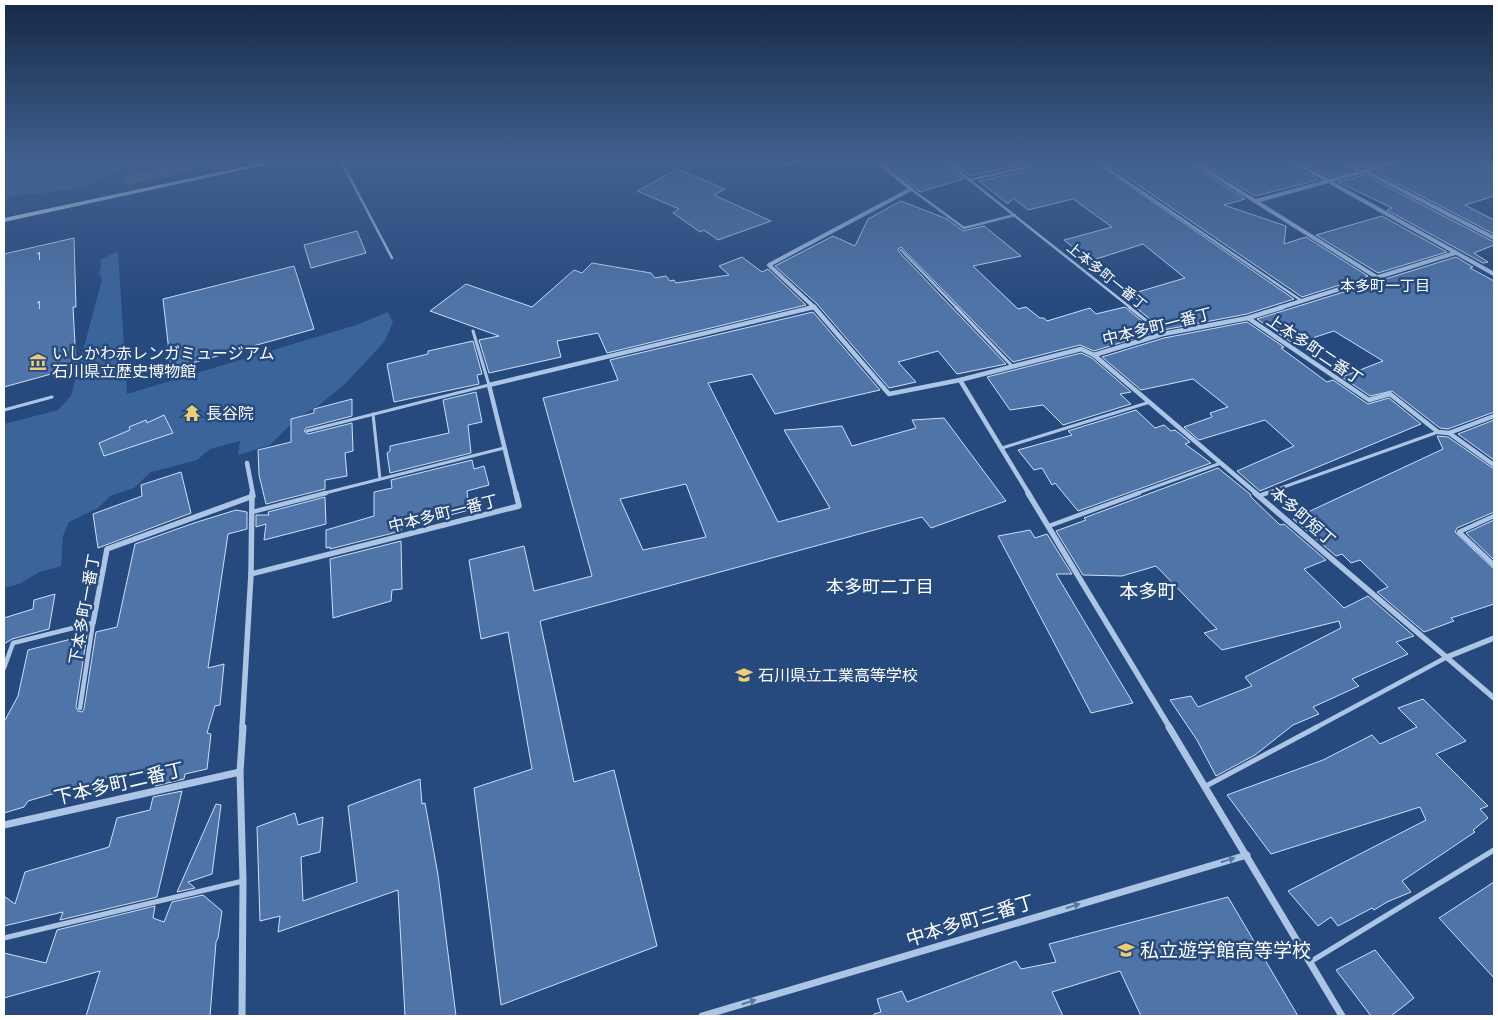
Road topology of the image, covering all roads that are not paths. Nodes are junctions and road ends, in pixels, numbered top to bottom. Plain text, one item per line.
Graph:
1 (67, 207) edge
2 (365, 207) edge
3 (878, 207) edge
4 (935, 207) edge
5 (1004, 207) edge
6 (1164, 207) edge
7 (1265, 207) edge
8 (1372, 207) edge
9 (1432, 207) edge
10 (1015, 215) junction
11 (4, 220) edge
12 (1494, 238) edge
13 (901, 250) dead end
14 (1455, 253) junction
15 (392, 258) dead end
16 (1494, 274) edge
17 (1378, 278) junction
18 (1302, 301) junction
19 (814, 307) junction
20 (1248, 318) junction
21 (473, 331) dead end
22 (1163, 334) junction
23 (1094, 355) junction
24 (1013, 367) junction
25 (960, 380) junction
26 (489, 385) junction
27 (52, 397) dead end
28 (1151, 402) junction
29 (4, 410) edge
30 (373, 414) junction
31 (1494, 416) edge
32 (307, 431) dead end
33 (1438, 432) junction
34 (1449, 433) junction
35 (504, 448) junction
36 (1002, 448) junction
37 (247, 463) dead end
38 (1221, 463) junction
39 (1494, 465) edge
40 (380, 479) junction
41 (253, 496) junction
42 (1259, 496) junction
43 (252, 512) junction
44 (1494, 516) edge
45 (1049, 526) junction
46 (1494, 565) edge
47 (252, 574) junction
48 (93, 623) junction
49 (1494, 638) edge
50 (1448, 657) junction
51 (4, 668) edge
52 (1494, 698) edge
53 (80, 708) dead end
54 (240, 772) junction
55 (1206, 786) junction
56 (4, 824) edge
57 (1494, 850) edge
58 (1247, 855) junction
59 (243, 881) junction
60 (4, 938) edge
61 (1310, 962) junction
62 (242, 1016) edge
63 (702, 1016) edge
64 (1342, 1016) edge

1 - 11 street
2 - 15 lane
3 - 19 street
4 - 10 lane
5 - 10 lane, 上本多町一番丁
6 - 18 lane
7 - 17 street
8 - 14 street
9 - 12 street
10 - 22 lane, 上本多町一番丁
13 - 24 lane
14 - 16 street
14 - 17 street, 中本多町一番丁
17 - 18 street, 中本多町一番丁
18 - 20 street, 中本多町一番丁
19 - 25 street, 中本多町一番丁
19 - 26 street
20 - 22 street, 中本多町一番丁
20 - 33 street, 上本多町二番丁
21 - 26 lane
22 - 23 street, 中本多町一番丁
23 - 24 street, 中本多町一番丁
23 - 28 street, 本多町短丁
24 - 25 street, 中本多町一番丁
25 - 36 street
26 - 30 lane
26 - 35 street, 中本多町一番丁
27 - 29 lane
28 - 36 lane
28 - 38 street, 本多町短丁
30 - 32 lane
30 - 40 lane
31 - 34 street
33 - 34 street
33 - 42 lane
34 - 39 street
35 - 40 lane
35 - 47 street, 中本多町一番丁
36 - 45 street
37 - 41 street
38 - 42 street, 本多町短丁
38 - 45 lane
40 - 43 lane
41 - 43 street
41 - 48 street, 下本多町一番丁
42 - 50 street, 本多町短丁
43 - 47 street
44 - 46 lane
45 - 55 street
47 - 54 street
48 - 51 lane
48 - 53 lane, 下本多町一番丁
49 - 50 street
50 - 52 street, 本多町短丁
50 - 55 lane
54 - 56 street, 下本多町二番丁
54 - 59 street
55 - 58 street
57 - 61 lane
58 - 61 street
63 -> 58 street, 中本多町三番丁
59 - 60 lane
59 - 62 street
61 - 64 street

